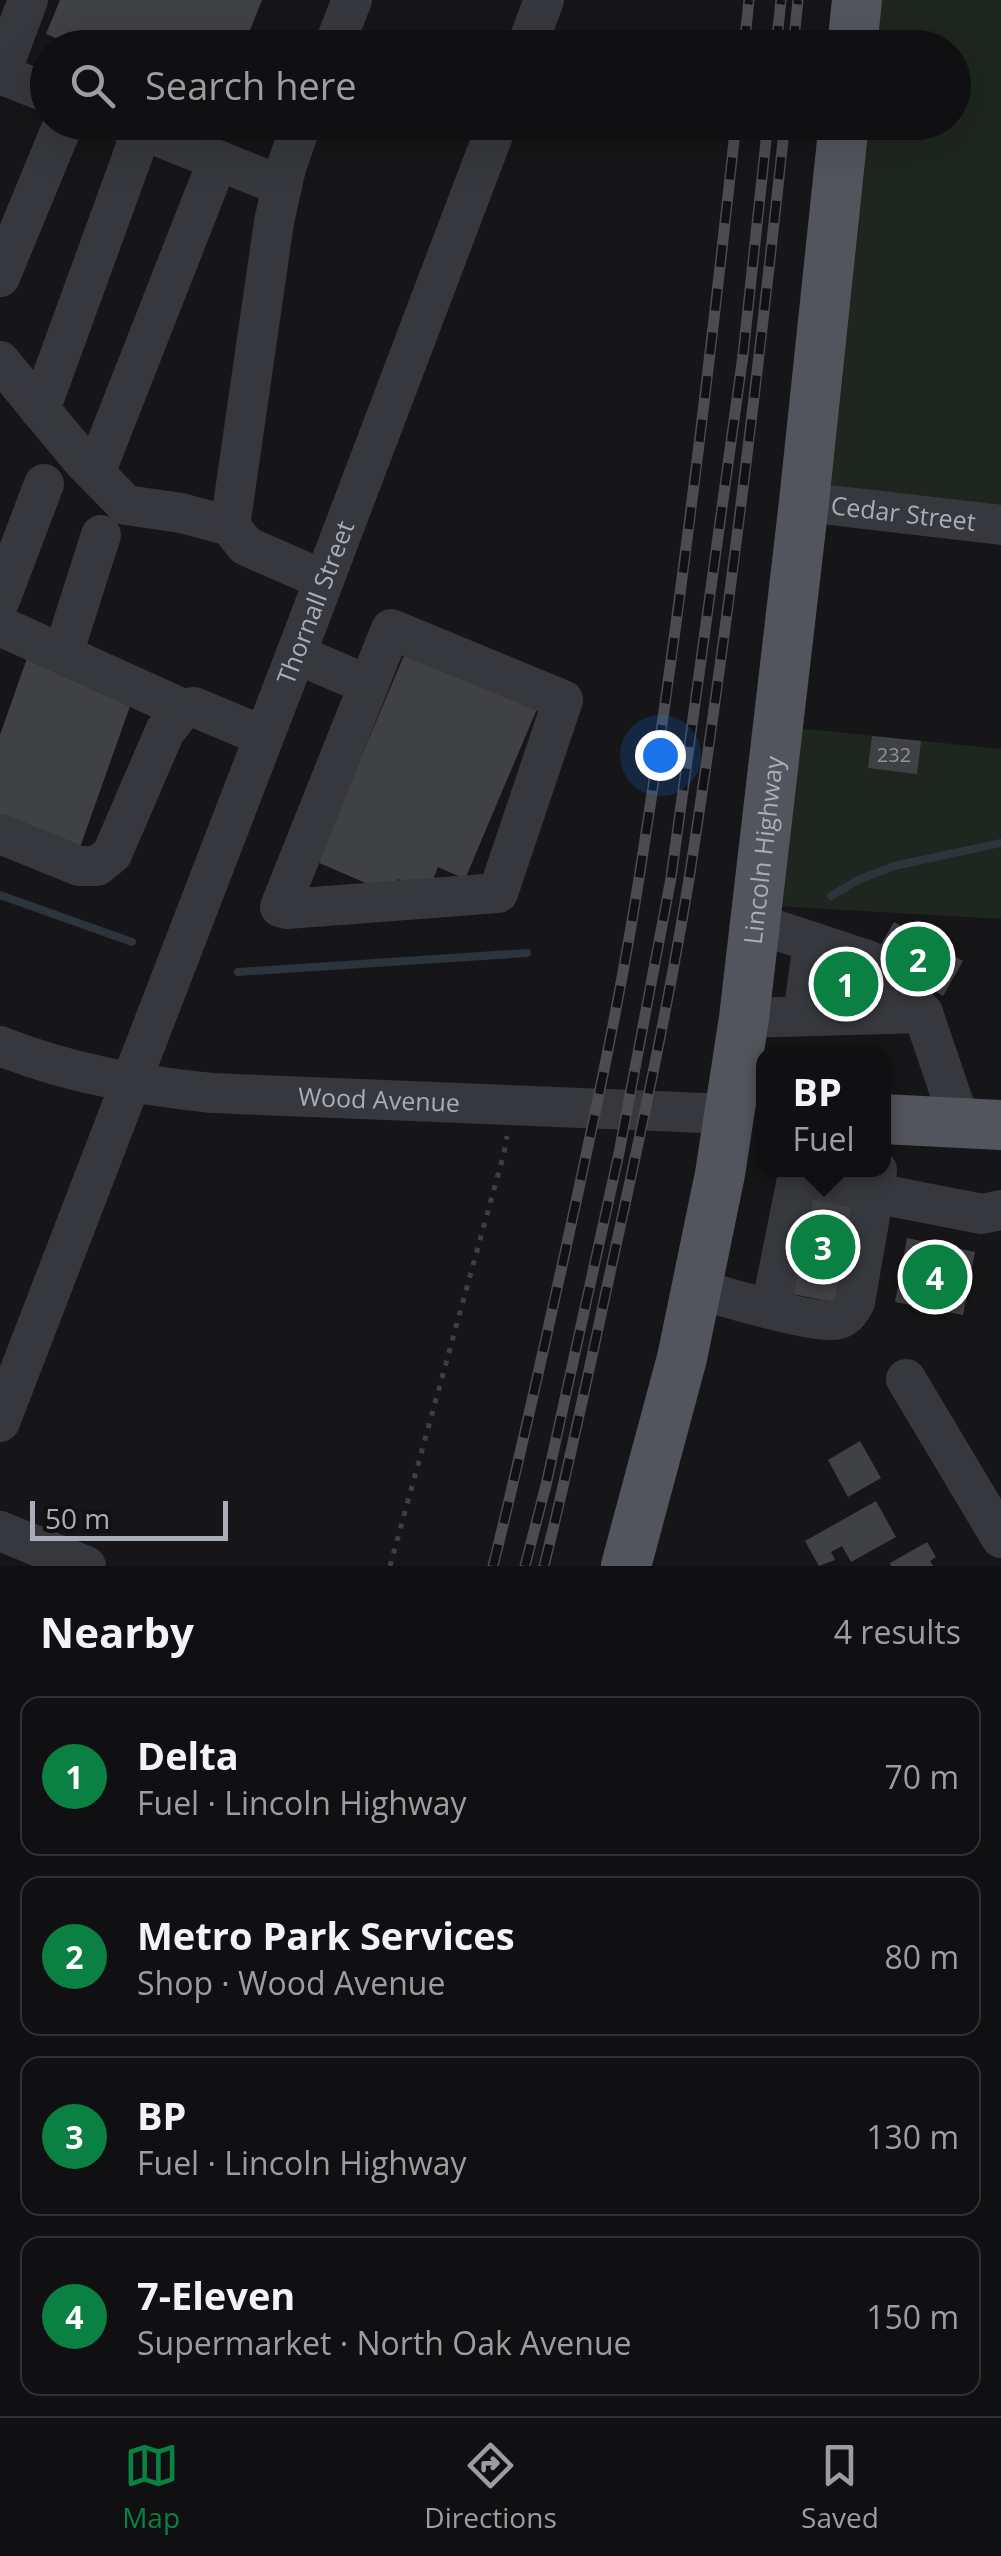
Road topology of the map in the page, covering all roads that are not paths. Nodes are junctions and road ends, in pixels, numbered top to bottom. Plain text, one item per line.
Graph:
1 (28, 0) edge
2 (352, 0) edge
3 (544, 0) edge
4 (857, 0) edge
5 (340, 30) edge
6 (533, 30) edge
7 (854, 30) edge
8 (0, 74) edge
9 (30, 86) edge
10 (57, 140) edge
11 (127, 140) edge
12 (167, 140) edge
13 (296, 140) edge
14 (491, 140) edge
15 (842, 140) edge
16 (218, 160) junction
17 (282, 186) junction
18 (0, 277) edge
19 (0, 361) edge
20 (40, 410) junction
21 (95, 473) junction
22 (44, 484) dead end
23 (804, 502) junction
24 (1001, 525) edge
25 (230, 526) junction
26 (100, 534) dead end
27 (324, 580) junction
28 (0, 600) edge
29 (0, 626) edge
30 (63, 654) junction
31 (296, 654) junction
32 (368, 686) junction
33 (183, 708) junction
34 (263, 736) junction
35 (0, 834) edge
36 (754, 923) junction
37 (814, 942) junction
38 (837, 991) junction
39 (922, 1013) junction
40 (744, 1018) junction
41 (0, 1046) edge
42 (131, 1084) junction
43 (746, 1115) edge
44 (891, 1123) edge
45 (981, 1123) edge
46 (800, 1177) edge
47 (817, 1177) edge
48 (876, 1181) edge
49 (1001, 1210) edge
50 (698, 1289) junction
51 (771, 1308) junction
52 (11, 1360) edge
53 (906, 1379) dead end
54 (0, 1422) edge
55 (0, 1531) edge
56 (1001, 1538) edge
57 (86, 1566) edge
58 (626, 1566) edge

1 - 8 street
2 - 5 street
3 - 6 street
4 - 7 main road
8 - 9 street
10 - 18 street
11 - 20 street
12 - 16 street
13 - 17 street
14 - 27 street, Thornall Street
15 - 23 main road, Lincoln Highway
16 - 17 street
16 - 21 street
17 - 25 street
19 - 20 street
20 - 21 street
21 - 25 street
22 - 28 street
23 - 24 street, Cedar Street
23 - 36 main road, Lincoln Highway
25 - 27 street
26 - 30 street
27 - 31 street, Thornall Street
29 - 30 street
30 - 33 street
31 - 32 street
31 - 34 street, Thornall Street
32 - 32 street
33 - 34 street
33 - 35 street
34 - 42 street, Thornall Street
36 - 37 street
36 - 40 main road, Lincoln Highway
37 - 38 street
37 - 38 street
38 - 39 street
38 - 39 street
38 - 40 street
39 - 45 street
40 - 43 main road, Lincoln Highway
41 - 42 street, Wood Avenue
42 - 43 street, Wood Avenue
42 - 52 street, Thornall Street
43 - 50 main road, Lincoln Highway
44 - 45 main road
46 - 51 street
47 - 48 street
48 - 49 street
48 - 51 street
50 - 51 street
50 - 58 main road, Lincoln Highway
52 - 54 street, Thornall Street
53 - 56 street
55 - 57 street

